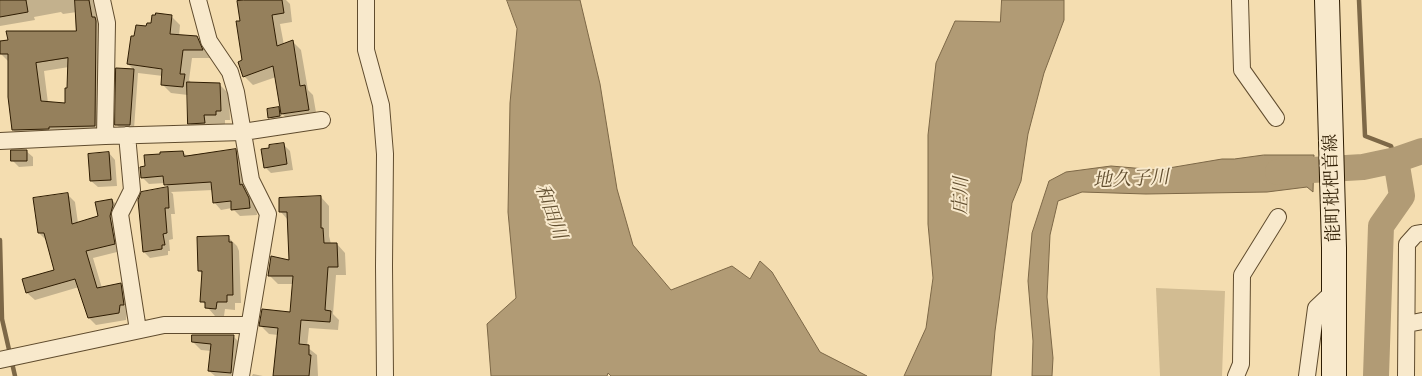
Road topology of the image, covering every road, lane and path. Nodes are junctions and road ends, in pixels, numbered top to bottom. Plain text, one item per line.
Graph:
1 (102, 0) edge
2 (198, 0) edge
3 (366, 0) edge
4 (1240, 0) edge
5 (1327, 0) edge
6 (1276, 118) dead end
7 (322, 120) dead end
8 (243, 132) junction
9 (127, 135) junction
10 (104, 136) junction
11 (0, 141) edge
12 (1278, 217) dead end
13 (1422, 233) edge
14 (1334, 291) junction
15 (1415, 323) edge
16 (249, 325) junction
17 (138, 330) junction
18 (0, 360) edge
19 (241, 376) edge
20 (385, 376) edge
21 (1236, 376) edge
22 (1307, 376) edge
23 (1334, 376) edge
24 (1406, 376) edge

1 - 10 street
2 - 8 street
3 - 20 street
4 - 6 street
5 - 14 main road, 能町枇杷首線
7 - 8 street
8 - 9 street
8 - 16 street
9 - 10 street
9 - 17 street
10 - 11 street
12 - 21 street
13 - 15 street
14 - 22 street
14 - 23 main road, 能町枇杷首線
15 - 24 street
16 - 17 street
16 - 19 street
17 - 18 street

